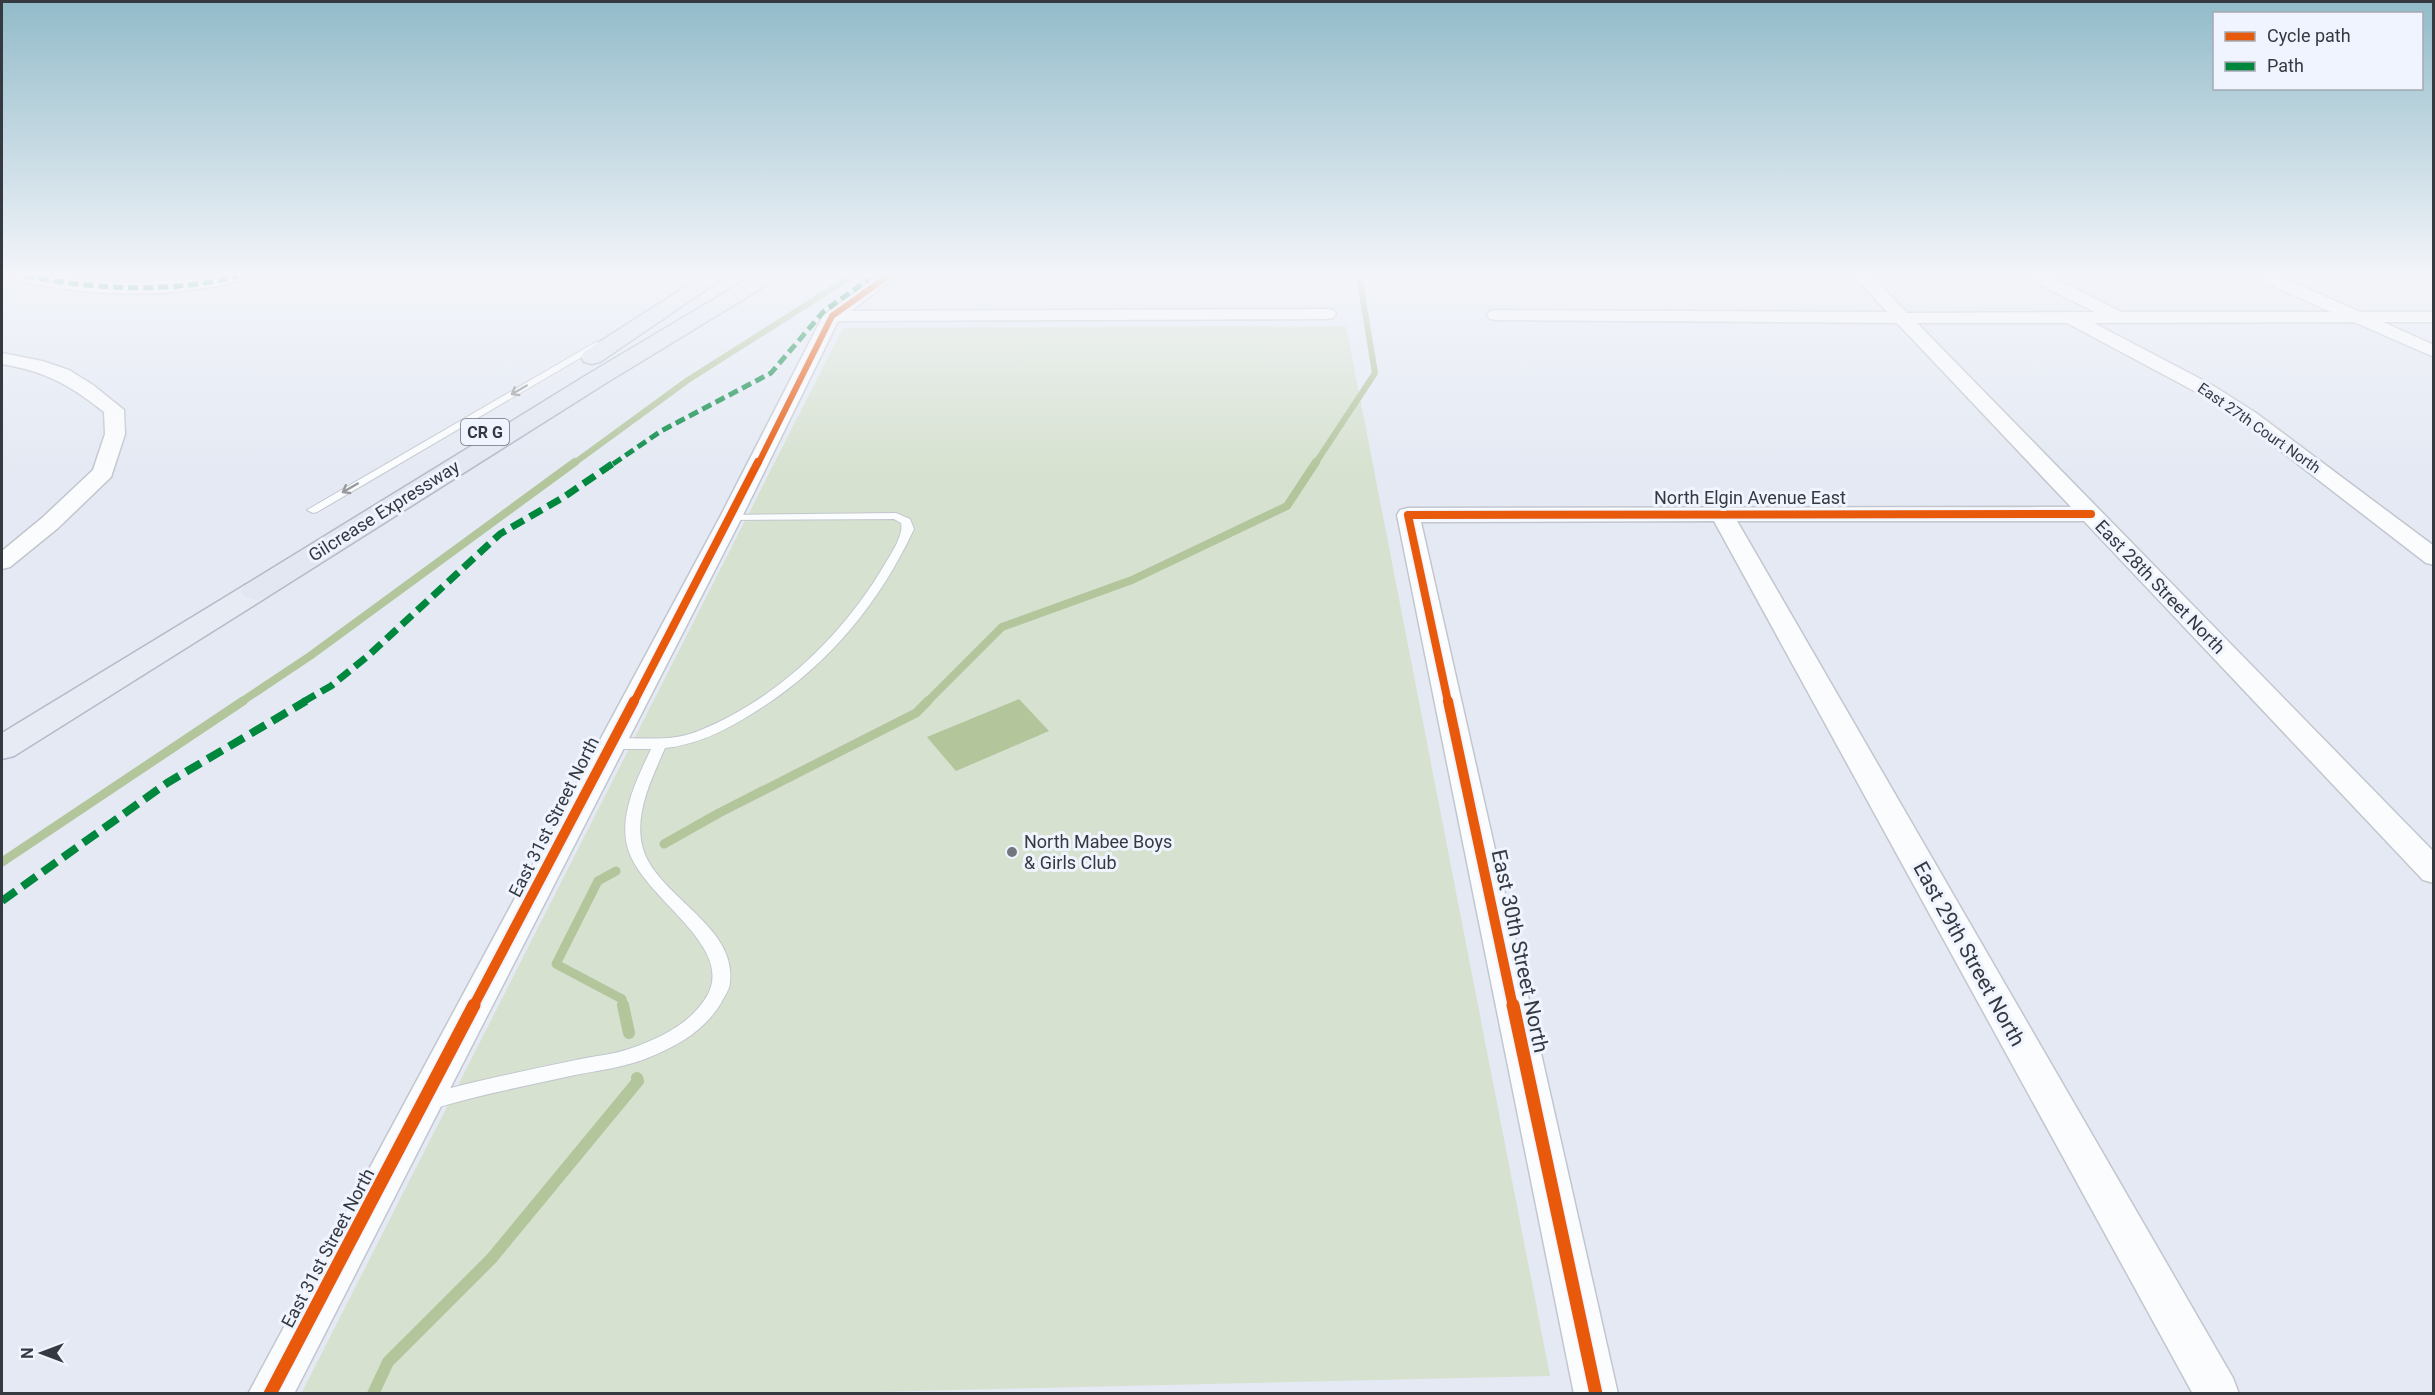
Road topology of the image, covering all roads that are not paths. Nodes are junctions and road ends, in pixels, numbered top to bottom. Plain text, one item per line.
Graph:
1 (603, 341) edge
2 (615, 341) edge
3 (660, 341) edge
4 (819, 341) edge
5 (1924, 341) edge
6 (2115, 341) edge
7 (2410, 341) edge
8 (2433, 352) edge
9 (2, 359) edge
10 (313, 510) dead end
11 (2091, 514) junction
12 (1408, 515) joint
13 (1722, 515) junction
14 (731, 517) junction
15 (2433, 558) edge
16 (2, 562) edge
17 (256, 591) junction
18 (610, 744) junction
19 (660, 744) junction
20 (2, 748) edge
21 (2433, 872) edge
22 (424, 1103) junction
23 (270, 1394) edge
24 (1596, 1394) edge
25 (2217, 1394) edge

1 -> 10 lane, Gilcrease Expressway
2 - 17 highway, CR G
3 - 17 highway, Gilcrease Expressway / CR G
4 - 14 street, East 31st Street North
5 - 11 street, East 28th Street North
6 - 15 street, East 27th Court North
7 - 8 street
9 - 16 street
11 - 13 street, North Elgin Avenue East
11 - 21 street, East 28th Street North
12 - 13 street, North Elgin Avenue East
12 - 24 street, East 30th Street North
13 - 25 street, East 29th Street North
14 - 18 street, East 31st Street North
14 - 19 lane
17 - 20 highway, Gilcrease Expressway / CR G
18 - 19 lane
18 - 22 street, East 31st Street North
19 - 22 lane
22 - 23 street, East 31st Street North

